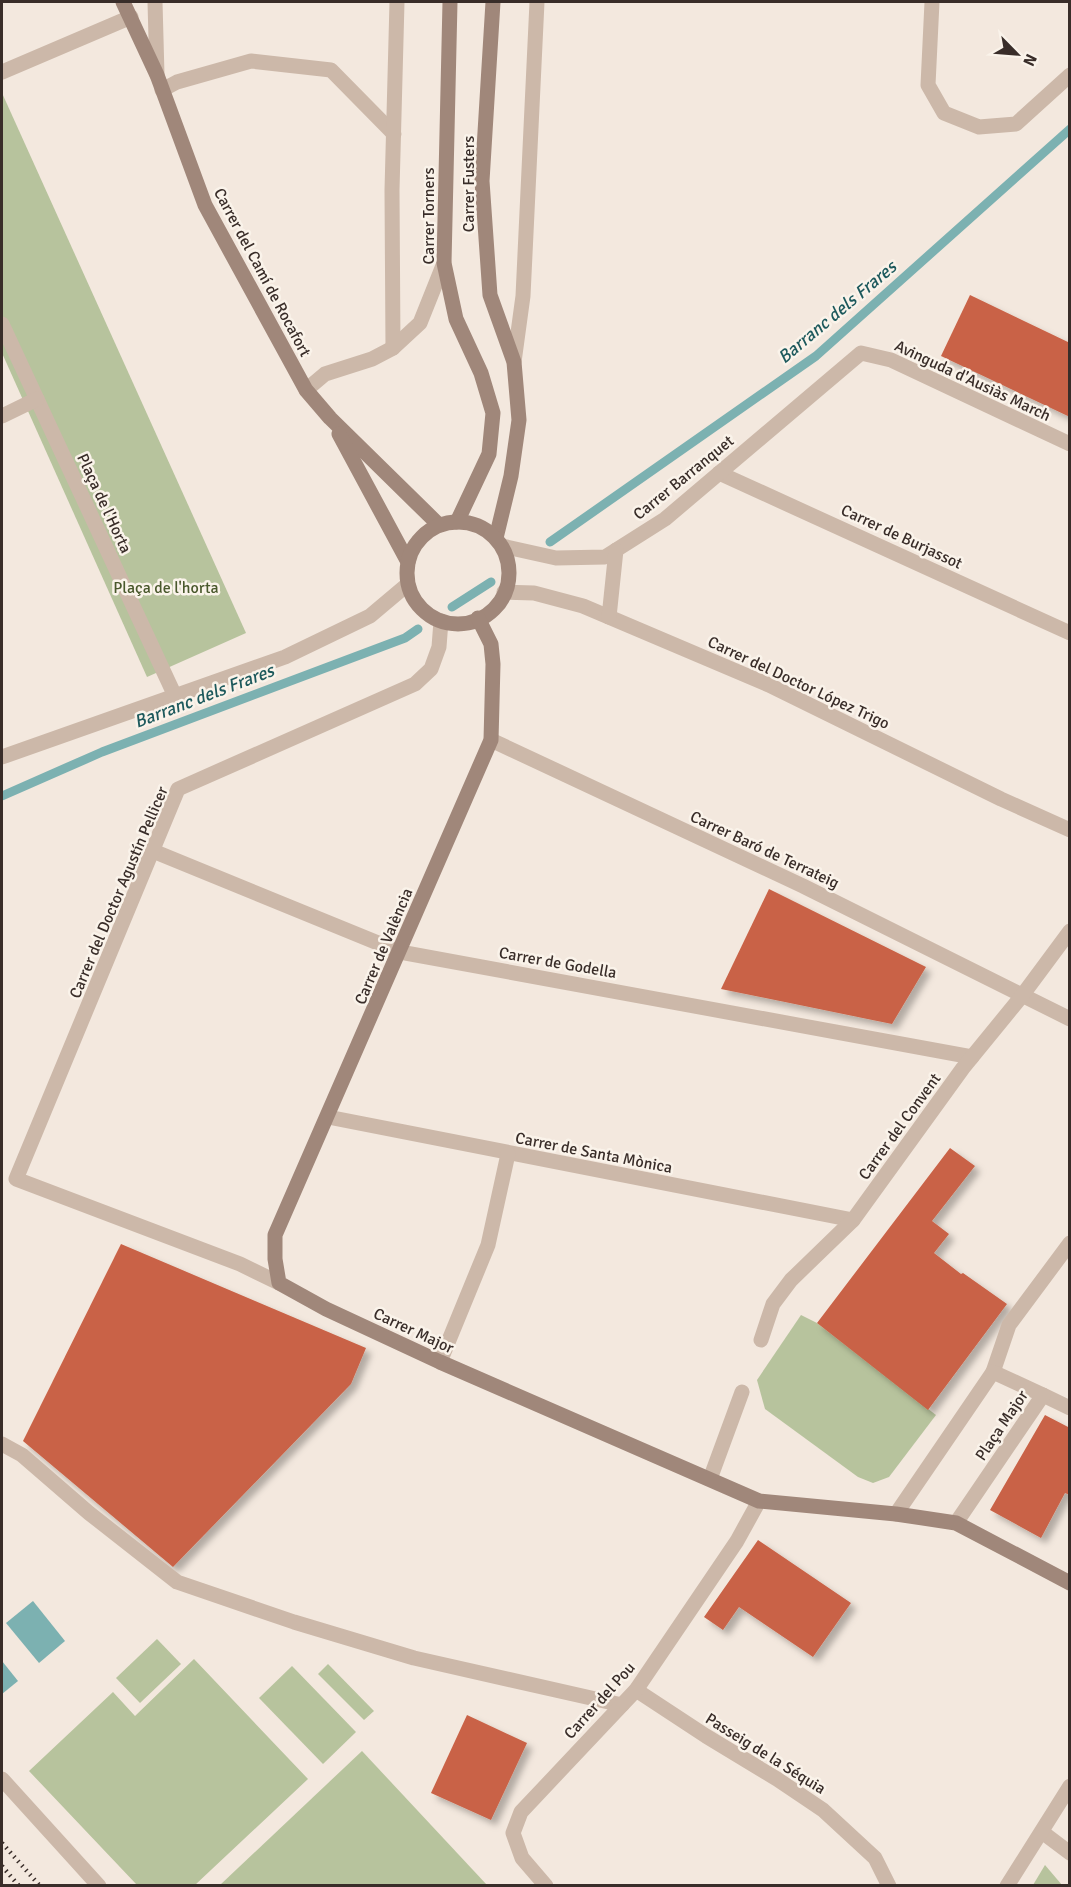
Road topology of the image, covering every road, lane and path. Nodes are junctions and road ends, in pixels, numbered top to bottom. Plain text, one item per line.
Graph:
1 (123, 2) edge
2 (155, 2) edge
3 (397, 2) edge
4 (450, 2) edge
5 (493, 2) edge
6 (537, 2) edge
7 (932, 2) edge
8 (131, 17) junction
9 (2, 72) edge
10 (1070, 75) edge
11 (159, 82) junction
12 (394, 134) junction
13 (444, 263) junction
14 (2, 324) edge
15 (393, 348) junction
16 (861, 353) joint
17 (514, 362) junction
18 (306, 390) junction
19 (37, 399) junction
20 (2, 416) edge
21 (330, 418) junction
22 (1070, 444) edge
23 (719, 473) junction
24 (457, 522) junction
25 (439, 525) junction
26 (499, 542) junction
27 (616, 550) junction
28 (408, 562) junction
29 (408, 584) junction
30 (504, 592) junction
31 (609, 617) junction
32 (478, 618) junction
33 (441, 621) junction
34 (1070, 633) edge
35 (175, 696) junction
36 (490, 740) junction
37 (2, 757) edge
38 (1070, 830) edge
39 (153, 851) junction
40 (1070, 931) edge
41 (400, 951) junction
42 (1021, 997) junction
43 (1070, 1020) edge
44 (972, 1057) junction
45 (328, 1117) junction
46 (508, 1154) junction
47 (16, 1179) joint
48 (853, 1220) junction
49 (1070, 1242) edge
50 (279, 1283) junction
51 (761, 1340) dead end
52 (440, 1362) junction
53 (993, 1372) junction
54 (742, 1392) dead end
55 (1042, 1395) junction
56 (1070, 1408) edge
57 (2, 1444) edge
58 (710, 1479) junction
59 (759, 1501) junction
60 (896, 1514) junction
61 (956, 1523) junction
62 (1070, 1583) edge
63 (636, 1690) junction
64 (622, 1705) junction
65 (2, 1779) edge
66 (1070, 1786) edge
67 (1042, 1832) junction
68 (1070, 1853) edge
69 (99, 1886) edge
70 (546, 1886) edge
71 (889, 1886) edge
72 (1007, 1886) edge

1 - 8 street, Carrer del Camí de Rocafort
2 - 11 street
3 - 12 street
4 - 13 street, Carrer Torners
5 - 17 street, Carrer Fusters
6 - 17 street, Carrer Fusters
7 - 10 street
8 - 9 street
8 - 11 street, Carrer del Camí de Rocafort
11 - 12 street
11 - 18 street, Carrer del Camí de Rocafort
12 - 15 street
13 - 15 street
13 - 24 street, Carrer Torners
14 - 19 street, Plaça de l'Horta
15 - 18 street
16 - 22 street, Avinguda d'Ausiàs March
16 - 23 street, Carrer Barranquet
17 - 26 street, Carrer Fusters
18 - 21 street, Carrer del Camí de Rocafort
19 - 20 street
19 - 35 street, Plaça de l'Horta
21 - 25 street
21 - 28 street
23 - 27 street, Carrer Barranquet
23 - 34 street, Carrer de Burjassot
24 - 25 street
24 - 26 street
25 - 28 street
26 - 27 street, Carrer Barranquet
26 - 30 street
27 - 31 street
28 - 29 street
29 - 33 street
29 - 35 street
30 - 31 street, Carrer del Doctor López Trigo
30 - 32 street
31 - 38 street, Carrer del Doctor López Trigo
32 - 33 street
32 - 36 street, Carrer de València
33 - 39 street, Carrer del Doctor Agustín Pellicer
35 - 37 street
36 - 41 street, Carrer de València
36 - 42 street, Carrer Baró de Terrateig
39 - 41 street, Carrer de Godella
39 - 47 street, Carrer del Doctor Agustín Pellicer
40 - 42 street, Carrer del Convent
41 - 44 street, Carrer de Godella
41 - 45 street, Carrer de València
42 - 43 street, Carrer Baró de Terrateig
42 - 44 street, Carrer del Convent
44 - 48 street, Carrer del Convent
45 - 46 street, Carrer de Santa Mònica
45 - 50 street, Carrer de València
46 - 48 street, Carrer de Santa Mònica
46 - 52 street
47 - 50 street, Carrer Major
48 - 51 street, Carrer del Convent
49 - 53 street
50 - 52 street, Carrer Major
52 - 58 street, Carrer Major
53 - 55 street, Plaça Major
53 - 60 street
54 - 58 street
55 - 56 street
55 - 61 street, Plaça Major
57 - 64 street
58 - 59 street
59 - 60 street
59 - 63 street, Carrer del Pou
60 - 61 street
61 - 62 street
63 - 64 street, Carrer del Pou
63 - 71 street, Passeig de la Séquia
64 - 70 street, Carrer del Pou
65 - 69 street
66 - 67 street
67 - 68 street
67 - 72 street

